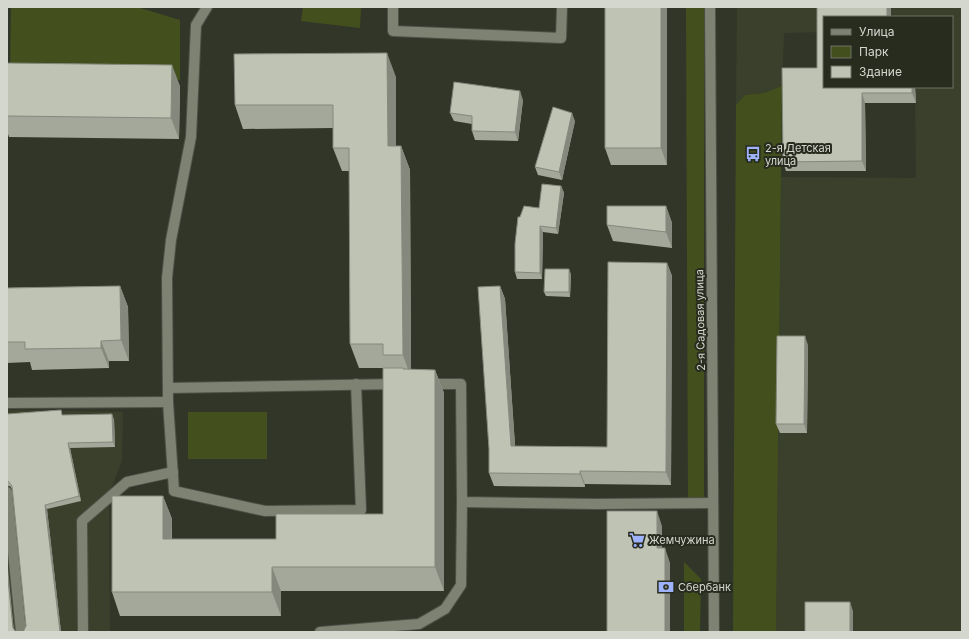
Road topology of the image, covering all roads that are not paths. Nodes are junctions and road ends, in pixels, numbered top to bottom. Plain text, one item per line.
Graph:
1 (207, 7) edge
2 (392, 7) edge
3 (562, 7) edge
4 (710, 7) edge
5 (356, 384) junction
6 (168, 388) junction
7 (168, 402) junction
8 (7, 403) edge
9 (173, 472) junction
10 (7, 492) edge
11 (462, 502) junction
12 (714, 503) junction
13 (21, 632) edge
14 (83, 632) edge
15 (320, 632) edge
16 (714, 632) edge

1 - 6 street
2 - 3 street
4 - 12 street, 2-я Садовая улица
5 - 6 street
5 - 9 street
5 - 11 street
6 - 7 street
7 - 8 street
7 - 9 street
9 - 14 street
10 - 13 street
11 - 12 street
11 - 15 street
12 - 16 street, 2-я Садовая улица

